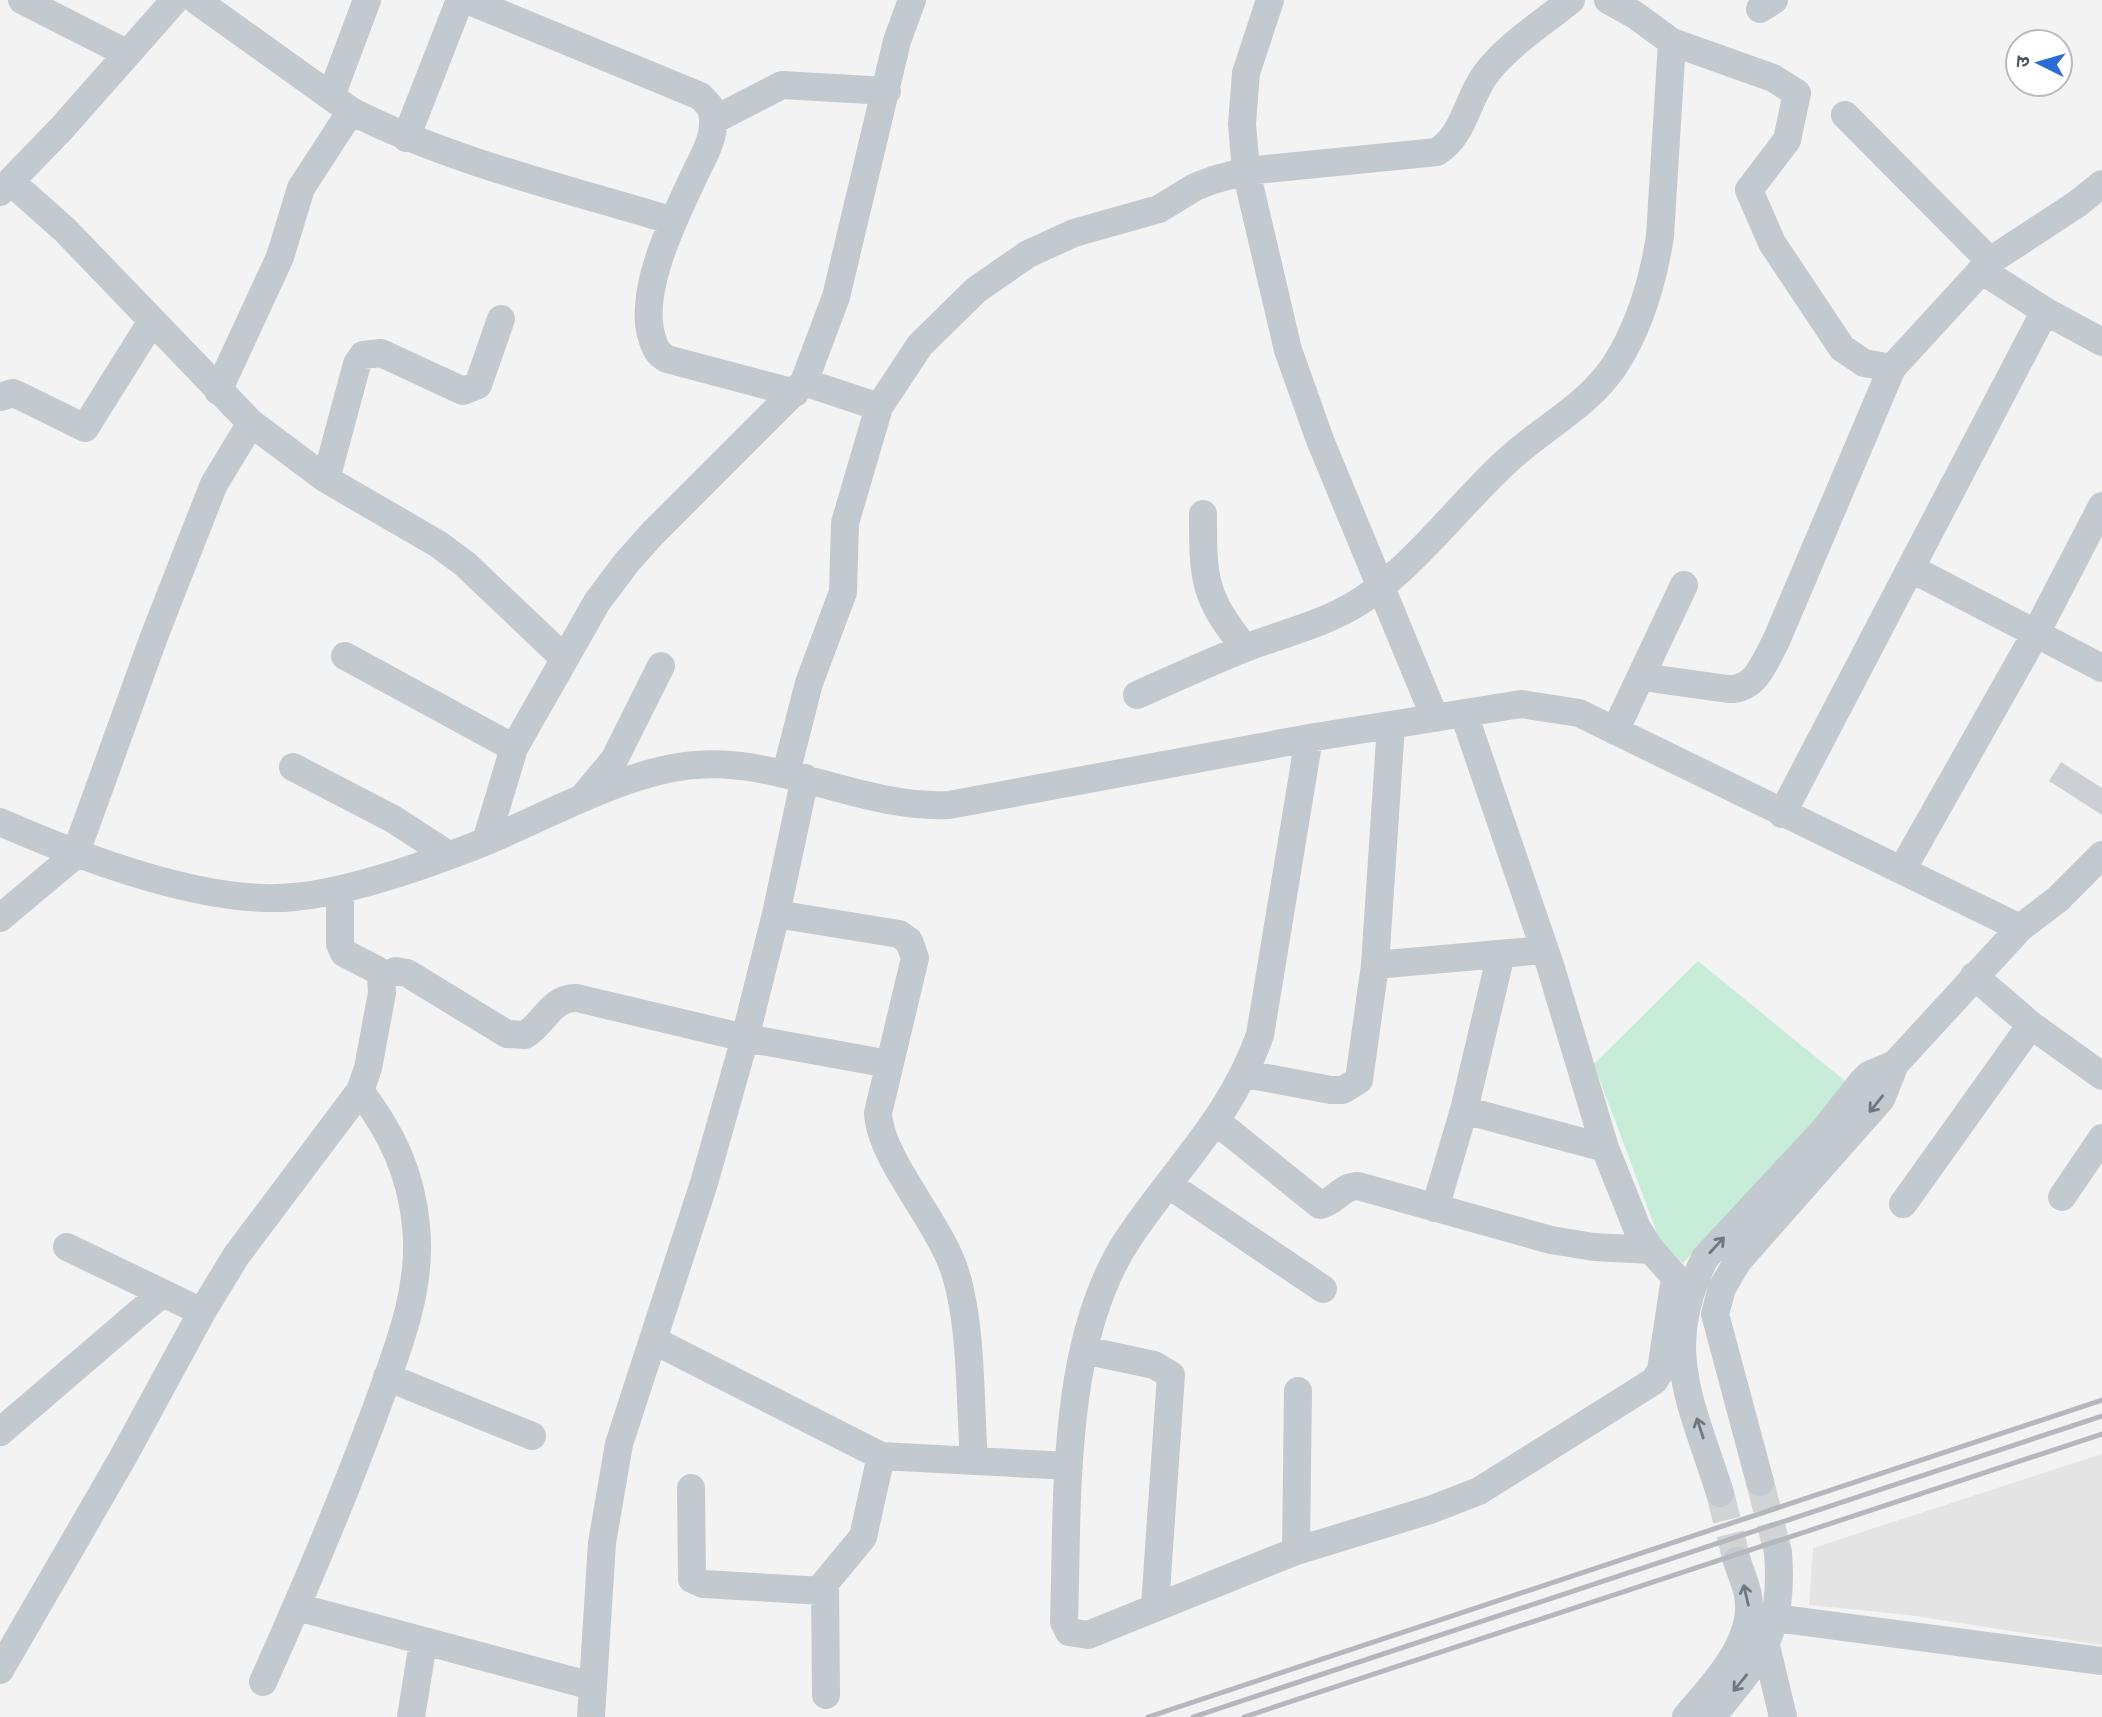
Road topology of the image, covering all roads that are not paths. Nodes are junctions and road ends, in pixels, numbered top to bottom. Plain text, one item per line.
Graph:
1 (22, 0) edge
2 (175, 0) edge
3 (196, 0) edge
4 (367, 0) edge
5 (460, 0) edge
6 (467, 0) edge
7 (912, 0) edge
8 (1270, 0) edge
9 (1572, 0) edge
10 (1608, 0) edge
11 (1672, 42) junction
12 (126, 53) junction
13 (887, 91) junction
14 (341, 104) junction
15 (1844, 115) dead end
16 (714, 120) junction
17 (406, 138) junction
18 (1246, 171) junction
19 (2102, 184) edge
20 (5, 187) edge
21 (673, 221) junction
22 (1985, 266) junction
23 (2045, 312) junction
24 (502, 319) dead end
25 (152, 321) junction
26 (2102, 342) edge
27 (1892, 368) junction
28 (799, 387) junction
29 (218, 391) junction
30 (0, 397) edge
31 (879, 407) junction
32 (251, 423) junction
33 (326, 478) junction
34 (2102, 506) edge
35 (1203, 514) dead end
36 (1912, 569) junction
37 (1684, 585) dead end
38 (1380, 589) junction
39 (2036, 633) junction
40 (1245, 648) junction
41 (345, 656) dead end
42 (564, 658) junction
43 (661, 666) dead end
44 (2102, 668) edge
45 (1642, 677) junction
46 (1137, 695) dead end
47 (1464, 714) junction
48 (1434, 718) junction
49 (1391, 725) junction
50 (1615, 731) junction
51 (1309, 738) junction
52 (514, 748) junction
53 (293, 767) dead end
54 (795, 776) junction
55 (583, 797) junction
56 (1782, 814) junction
57 (0, 822) edge
58 (486, 841) junction
59 (447, 854) junction
60 (75, 855) junction
61 (2100, 861) edge
62 (1902, 870) junction
63 (340, 890) junction
64 (776, 914) junction
65 (0, 918) edge
66 (2020, 928) junction
67 (1544, 950) junction
68 (1501, 954) junction
69 (1375, 965) junction
70 (1974, 976) junction
71 (381, 977) junction
72 (2031, 1025) junction
73 (745, 1038) junction
74 (890, 1064) junction
75 (1895, 1064) junction
76 (1246, 1074) junction
77 (2102, 1076) edge
78 (360, 1091) junction
79 (1464, 1110) junction
80 (1217, 1122) junction
81 (2100, 1144) edge
82 (1605, 1148) junction
83 (1169, 1185) junction
84 (2062, 1197) dead end
85 (1903, 1203) dead end
86 (1435, 1208) junction
87 (66, 1247) dead end
88 (1651, 1250) junction
89 (1682, 1285) junction
90 (1323, 1289) dead end
91 (162, 1293) junction
92 (202, 1312) junction
93 (653, 1340) junction
94 (1084, 1350) junction
95 (387, 1377) junction
96 (1298, 1391) dead end
97 (0, 1432) edge
98 (532, 1436) dead end
99 (881, 1456) junction
100 (974, 1461) junction
101 (1069, 1466) junction
102 (1760, 1482) tunnel mouth
103 (691, 1488) dead end
104 (1720, 1493) tunnel mouth
105 (1296, 1551) junction
106 (1778, 1552) tunnel mouth
107 (1737, 1561) tunnel mouth
108 (824, 1591) junction
109 (1156, 1606) junction
110 (297, 1607) junction
111 (1775, 1618) junction
112 (422, 1643) junction
113 (1766, 1646) junction
114 (2102, 1661) edge
115 (0, 1670) edge
116 (263, 1682) dead end
117 (592, 1686) junction
118 (826, 1695) dead end
119 (411, 1717) edge
120 (591, 1717) edge
121 (1686, 1717) edge
122 (1712, 1717) edge
123 (1783, 1717) edge

1 - 12 street
2 - 12 street
3 - 14 street
4 - 14 street
5 - 17 street
6 - 16 street
7 - 13 street
8 - 18 street
9 - 18 street
10 - 11 street
11 - 27 street
11 - 38 street
12 - 20 street
13 - 16 street
13 - 28 street
14 - 17 street
14 - 29 street
15 - 22 street
16 - 21 street
17 - 21 street
18 - 31 street
18 - 38 street
19 - 22 street
20 - 25 street
21 - 28 street
22 - 23 street
22 - 27 street
23 - 26 street
23 - 36 street
24 - 33 street
25 - 29 street
25 - 30 street
27 - 45 street
28 - 31 street
28 - 42 street
29 - 32 street
31 - 54 street
32 - 33 street
32 - 60 street
33 - 42 street
34 - 39 street
35 - 40 street
36 - 39 street
36 - 56 street
37 - 45 street
38 - 40 street
38 - 48 street
39 - 44 street
39 - 62 street
40 - 46 street
41 - 52 street
42 - 52 street
43 - 55 street
45 - 50 street
47 - 48 street
47 - 50 street
47 - 67 street
48 - 49 street
49 - 51 street
49 - 69 street
50 - 56 street
51 - 54 street
51 - 76 street
52 - 58 street
53 - 59 street
54 - 55 street
54 - 64 street
55 - 58 street
56 - 62 street
57 - 60 street
58 - 59 street
59 - 63 street
60 - 63 street
60 - 65 street
61 - 66 street
62 - 66 street
63 - 71 street
64 - 73 street
64 - 74 street
66 - 70 street
67 - 68 street
67 - 82 street
68 - 69 street
68 - 79 street
69 - 76 street
70 - 72 street
70 - 75 street
71 - 73 street
71 - 78 street
72 - 77 street
72 - 85 street
73 - 74 street
73 - 93 street
74 - 100 street
89 -> 75 street
75 -> 102 street
76 - 80 street
78 - 92 street
78 - 95 street
79 - 82 street
79 - 86 street
80 - 83 street
80 - 86 street
81 - 84 street
82 - 88 street
83 - 90 street
83 - 94 street
86 - 88 street
87 - 91 street
88 - 89 street
104 -> 89 street
89 - 105 street
91 - 92 street
91 - 97 street
92 - 115 street
93 - 99 street
93 - 117 street
94 - 101 street
94 - 109 street
95 - 98 street
95 - 110 street
96 - 105 street
99 - 100 street
99 - 108 street
100 - 101 street
101 - 109 street
103 - 108 street
105 - 109 street
106 - 111 street
121 -> 107 street
108 - 118 street
110 - 112 street
110 - 116 street
111 - 113 street
111 - 114 street
112 - 117 street
112 - 119 street
113 -> 122 street
113 - 123 street
117 - 120 street

